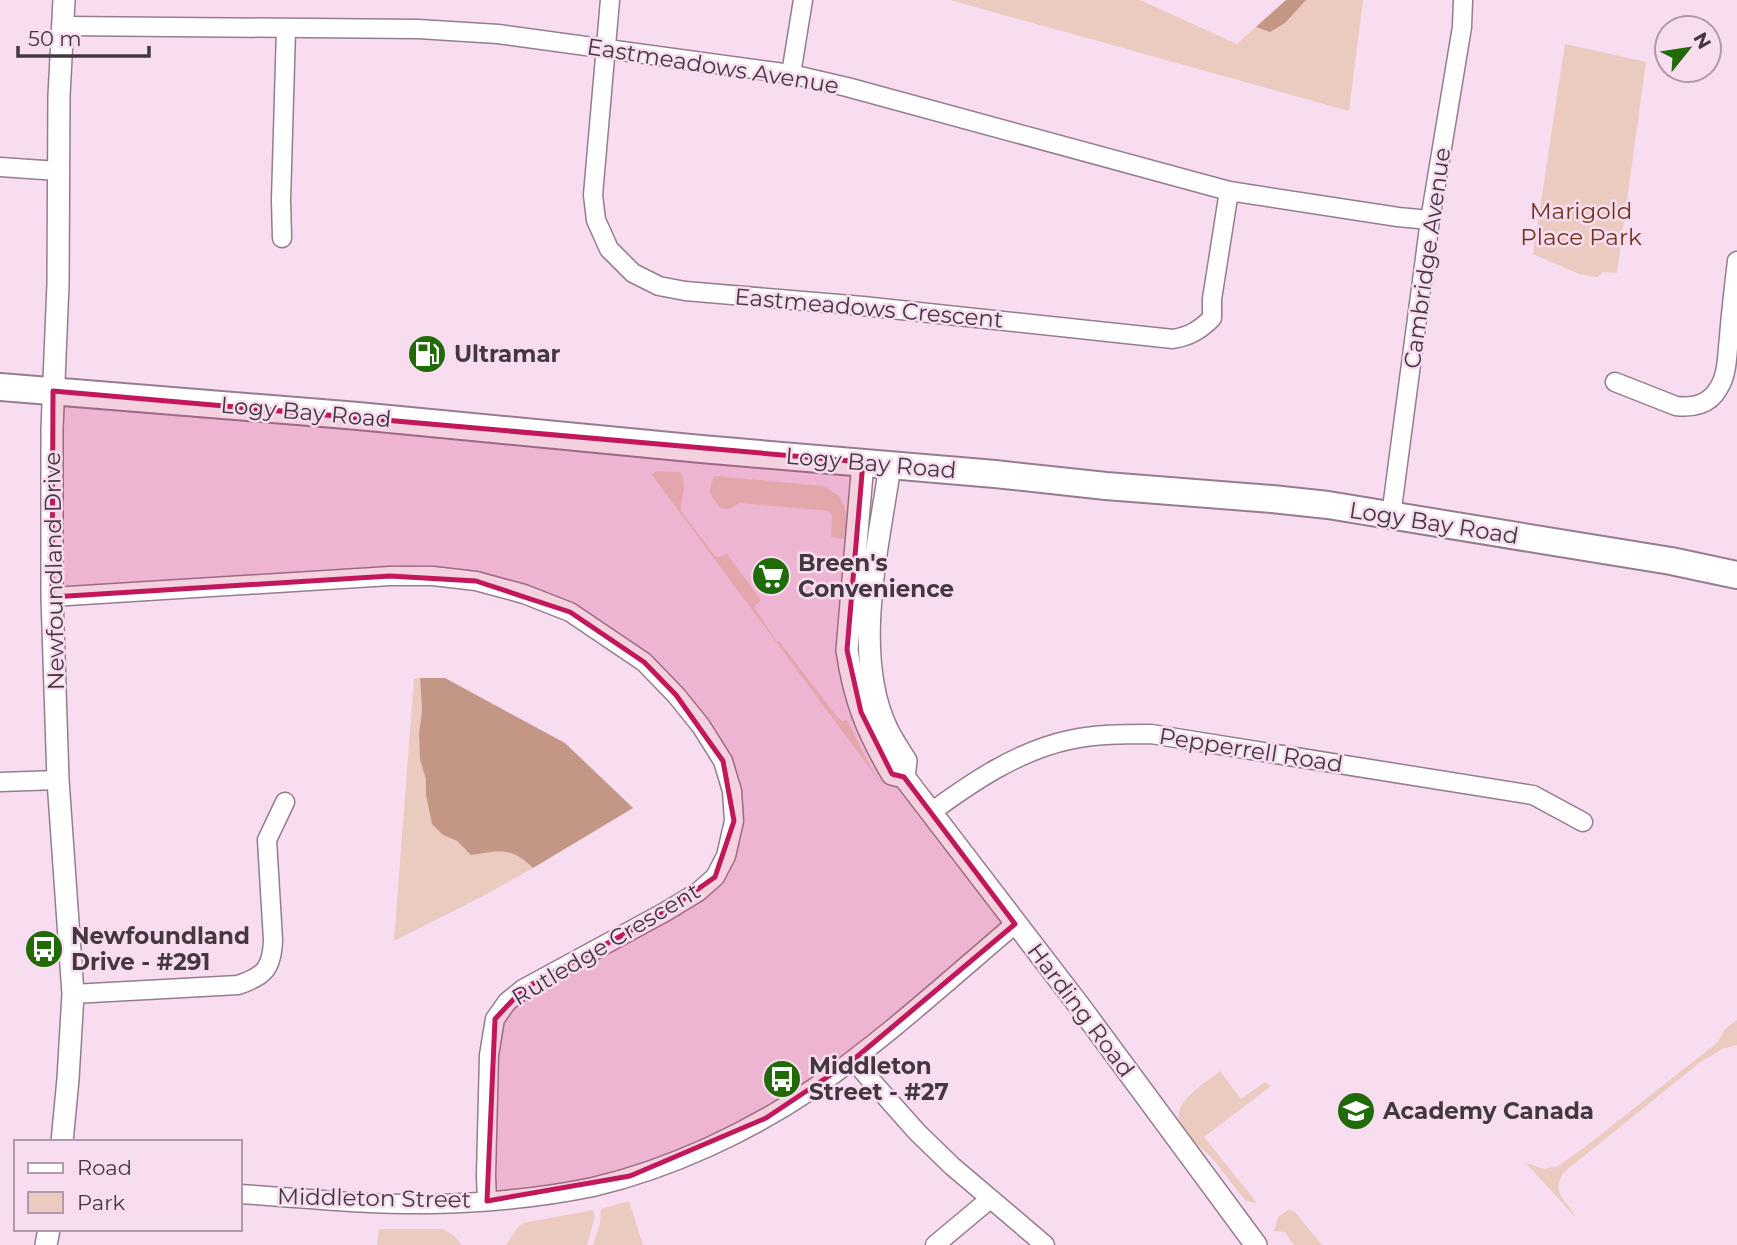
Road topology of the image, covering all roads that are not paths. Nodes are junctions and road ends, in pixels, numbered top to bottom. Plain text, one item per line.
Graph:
1 (64, 0) edge
2 (610, 0) edge
3 (803, 0) edge
4 (1463, 0) edge
5 (64, 26) junction
6 (286, 29) junction
7 (607, 48) junction
8 (791, 74) junction
9 (0, 167) edge
10 (58, 171) junction
11 (1229, 191) junction
12 (1430, 220) junction
13 (282, 238) dead end
14 (1737, 261) edge
15 (1615, 382) dead end
16 (0, 387) edge
17 (53, 391) junction
18 (863, 462) junction
19 (890, 465) junction
20 (1391, 516) junction
21 (1737, 575) edge
22 (52, 597) junction
23 (904, 777) junction
24 (58, 780) junction
25 (0, 782) edge
26 (285, 802) dead end
27 (930, 813) junction
28 (1583, 821) dead end
29 (1015, 924) junction
30 (73, 994) junction
31 (853, 1060) junction
32 (62, 1140) edge
33 (242, 1194) edge
34 (990, 1199) junction
35 (487, 1200) junction
36 (935, 1245) edge
37 (1045, 1245) edge
38 (1256, 1245) edge

1 - 5 street, Newfoundland Drive
2 - 7 street, Eastmeadows Crescent
3 - 8 street
4 - 12 street, Cambridge Avenue
5 - 6 street, Eastmeadows Avenue
5 - 10 street, Newfoundland Drive
6 - 7 street, Eastmeadows Avenue
6 - 13 street
7 - 8 street, Eastmeadows Avenue
7 - 11 street, Eastmeadows Crescent
8 - 11 street, Eastmeadows Avenue
9 - 10 street
10 - 17 street, Newfoundland Drive
11 - 12 street, Eastmeadows Avenue
12 - 20 street, Cambridge Avenue
14 - 15 street
16 - 17 main road, Logy Bay Road
17 - 18 main road, Logy Bay Road
17 - 22 street, Newfoundland Drive
18 - 19 main road, Logy Bay Road
18 - 23 street, Harding Road
19 - 20 main road, Logy Bay Road
19 - 23 street, Harding Road
20 - 21 main road, Logy Bay Road
22 - 24 street, Newfoundland Drive
22 - 35 street, Rutledge Crescent
23 - 27 street, Harding Road
24 - 25 street
24 - 30 street, Newfoundland Drive
26 - 30 street
27 - 28 street, Pepperrell Road
27 - 29 street, Harding Road
29 - 31 street, Middleton Street
29 - 38 street, Harding Road
30 - 32 street, Newfoundland Drive
31 - 34 street
31 - 35 street, Middleton Street
33 - 35 street, Middleton Street
34 - 36 street
34 - 37 street

